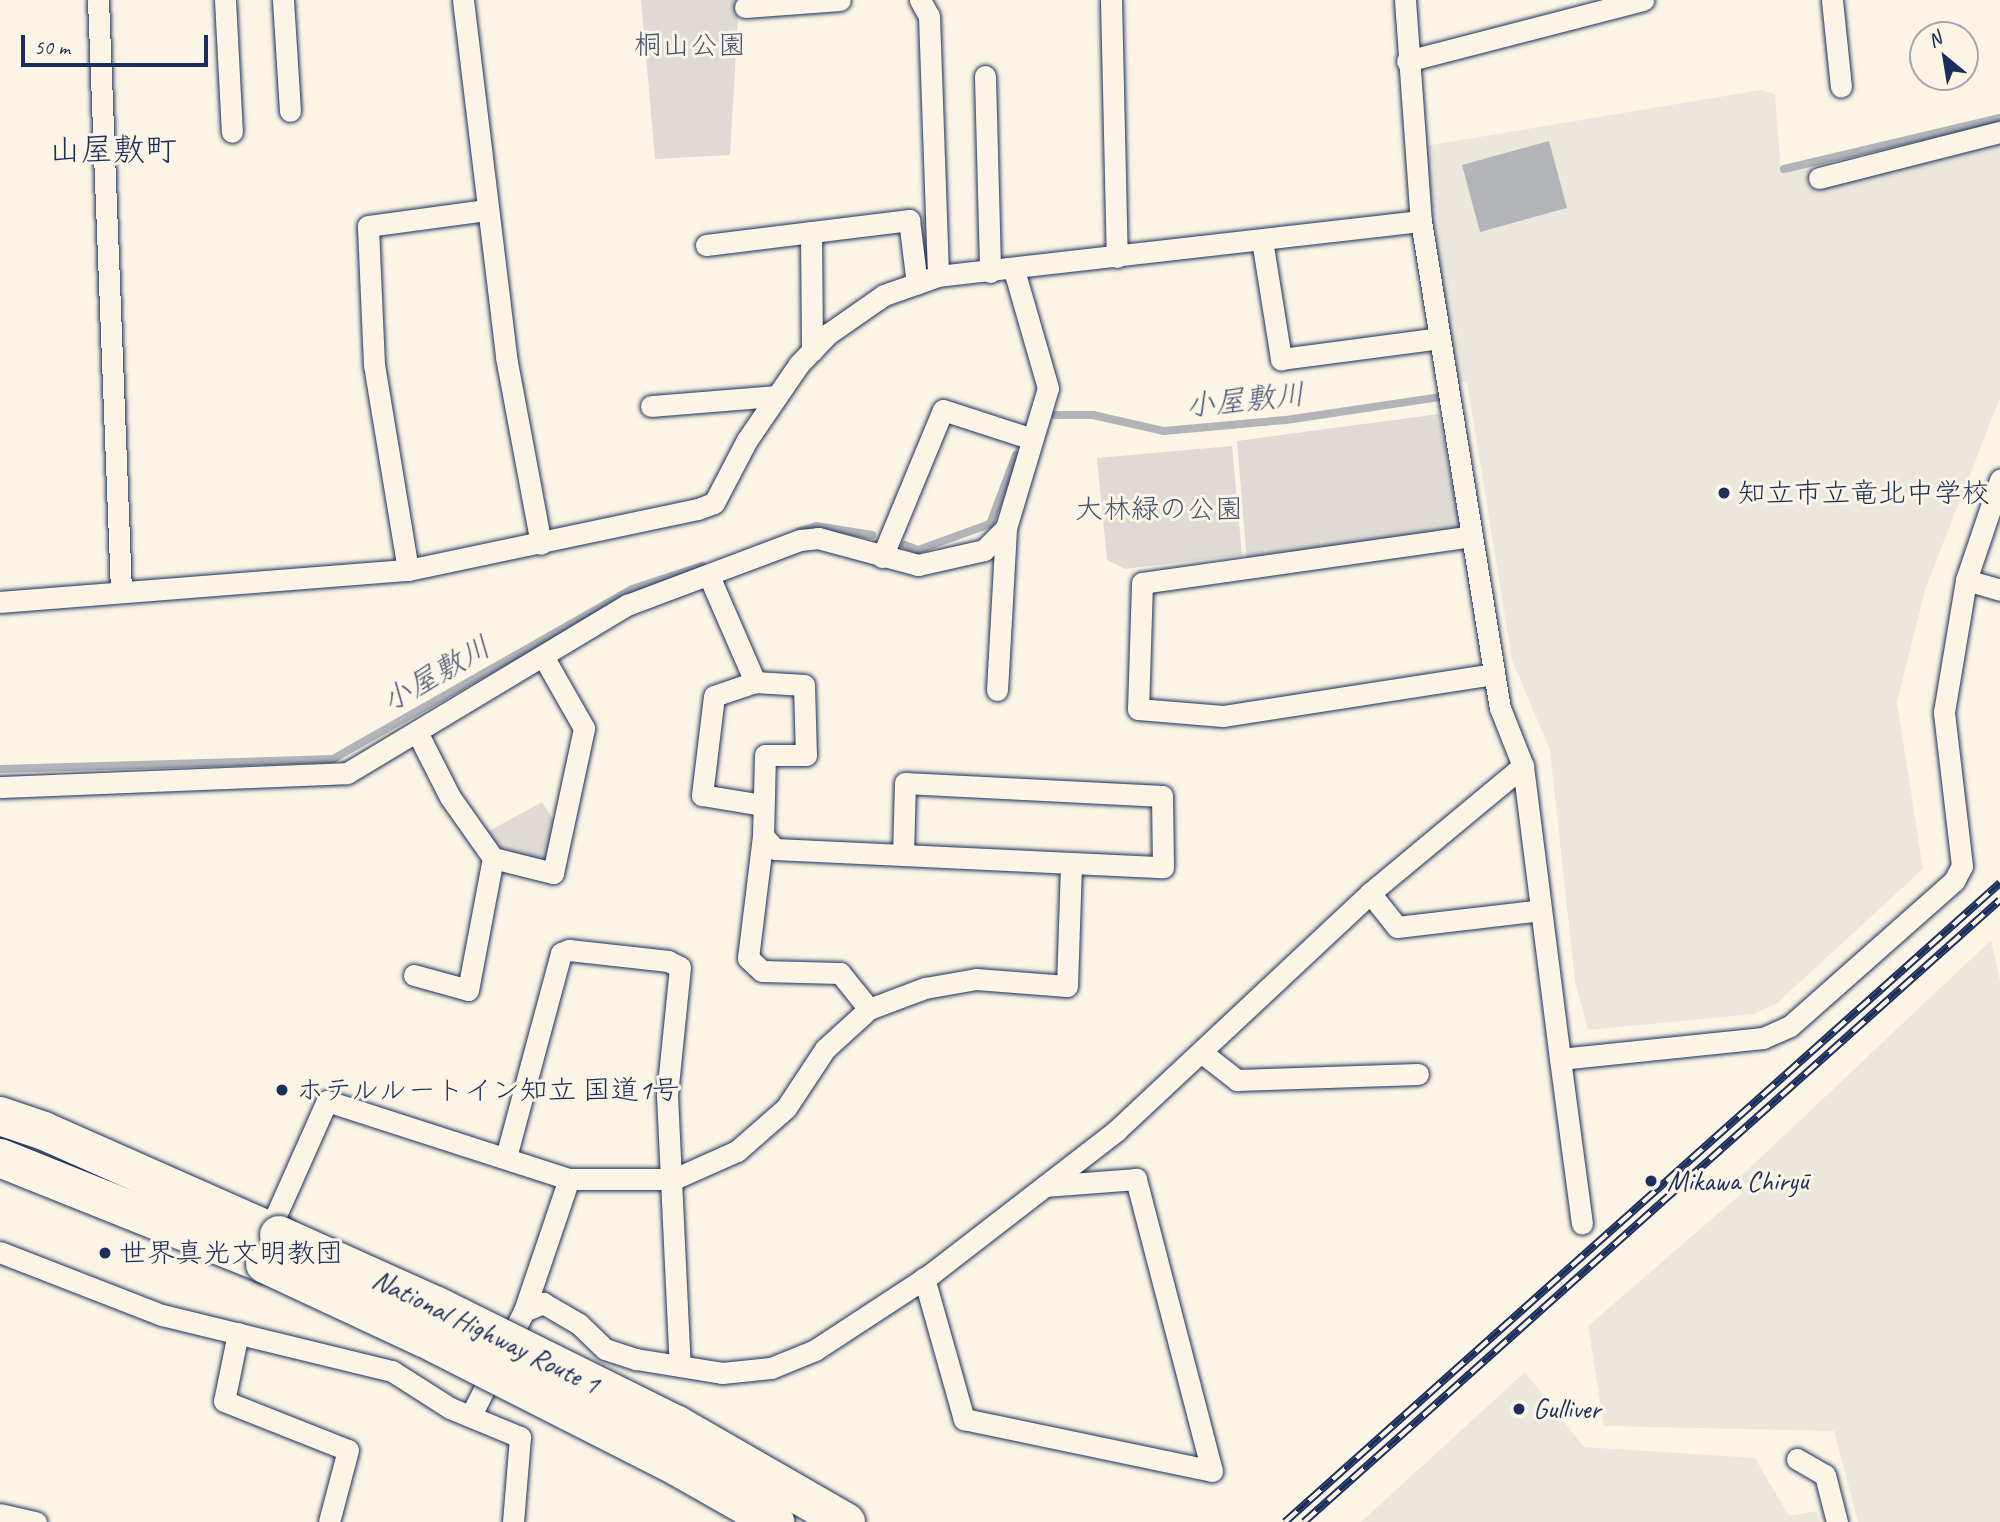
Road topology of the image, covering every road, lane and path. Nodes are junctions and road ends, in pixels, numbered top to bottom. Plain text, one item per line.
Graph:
1 (97, 0) edge
2 (225, 0) edge
3 (283, 0) edge
4 (463, 0) edge
5 (840, 0) edge
6 (920, 0) edge
7 (1111, 0) edge
8 (1405, 0) edge
9 (1643, 0) edge
10 (1832, 0) edge
11 (745, 7) dead end
12 (1407, 61) junction
13 (985, 76) dead end
14 (1841, 88) dead end
15 (290, 111) dead end
16 (232, 132) dead end
17 (2000, 132) edge
18 (1819, 178) dead end
19 (487, 210) junction
20 (1421, 221) junction
21 (811, 232) junction
22 (1262, 240) junction
23 (706, 245) dead end
24 (1117, 257) junction
25 (1014, 270) junction
26 (990, 272) junction
27 (938, 276) junction
28 (917, 284) junction
29 (1440, 338) junction
30 (812, 351) junction
31 (776, 397) junction
32 (651, 406) dead end
33 (1032, 439) junction
34 (2000, 480) edge
35 (1006, 528) junction
36 (1472, 536) junction
37 (541, 544) junction
38 (883, 557) junction
39 (408, 570) junction
40 (709, 576) junction
41 (1966, 580) junction
42 (2000, 590) edge
43 (121, 591) junction
44 (0, 602) edge
45 (542, 656) junction
46 (1494, 674) junction
47 (755, 682) junction
48 (997, 690) dead end
49 (417, 732) junction
50 (1523, 766) junction
51 (0, 787) edge
52 (763, 805) junction
53 (763, 836) junction
54 (903, 855) junction
55 (493, 858) junction
56 (1071, 866) junction
57 (1370, 893) junction
58 (1541, 910) junction
59 (414, 975) dead end
60 (869, 1009) junction
61 (1202, 1052) junction
62 (1560, 1059) junction
63 (1418, 1074) dead end
64 (0, 1116) edge
65 (506, 1157) junction
66 (0, 1158) edge
67 (569, 1179) junction
68 (674, 1179) junction
69 (1045, 1186) junction
70 (1582, 1224) dead end
71 (271, 1243) junction
72 (0, 1252) edge
73 (924, 1278) junction
74 (524, 1311) junction
75 (238, 1333) junction
76 (680, 1366) junction
77 (471, 1415) junction
78 (1797, 1459) dead end
79 (0, 1514) edge
80 (36, 1522) edge
81 (329, 1522) edge
82 (513, 1522) edge
83 (775, 1522) edge
84 (846, 1522) edge
85 (1837, 1522) edge

1 - 43 street
2 - 16 street
3 - 15 street
4 - 19 street
5 - 11 street
6 - 27 street
7 - 24 street
8 - 12 street
9 - 12 street
10 - 14 street
12 - 20 street
13 - 26 street
17 - 18 street
19 - 37 street
19 - 39 street
20 - 22 street
20 - 29 street
21 - 23 street
21 - 28 street
21 - 30 street
22 - 24 street
22 - 29 street
24 - 25 street
25 - 26 street
25 - 33 street
26 - 27 street
27 - 28 street
28 - 30 street
29 - 36 street
30 - 31 street
31 - 32 street
31 - 37 street
33 - 35 street
33 - 38 street
34 - 41 street
35 - 38 street
35 - 48 street
36 - 46 street
36 - 46 street
37 - 39 street
38 - 40 street
39 - 43 street
40 - 45 street
40 - 47 street
41 - 42 street
41 - 62 street
43 - 44 street
45 - 49 street
45 - 55 street
46 - 50 street
47 - 52 street
47 - 52 street
49 - 51 street
49 - 55 street
50 - 57 street
50 - 58 street
52 - 53 street
53 - 54 street
53 - 60 street
54 - 56 street
54 - 56 street
55 - 59 street
56 - 60 street
57 - 58 street
57 - 61 street
58 - 62 street
60 - 68 street
61 - 63 street
61 - 69 street
62 - 70 street
64 - 71 highway, National Highway Route 1
65 - 67 street
65 - 68 street
65 - 71 street
66 - 71 highway, National Highway Route 1
67 - 68 street
67 - 74 street
68 - 76 street
69 - 73 street
69 - 73 street
71 - 83 highway, National Highway Route 1, bridge
71 - 84 highway, National Highway Route 1, bridge
72 - 75 street
73 - 76 street
74 - 76 street
74 - 77 street
75 - 77 street
75 - 81 street
77 - 82 street
78 - 85 street
79 - 80 street

